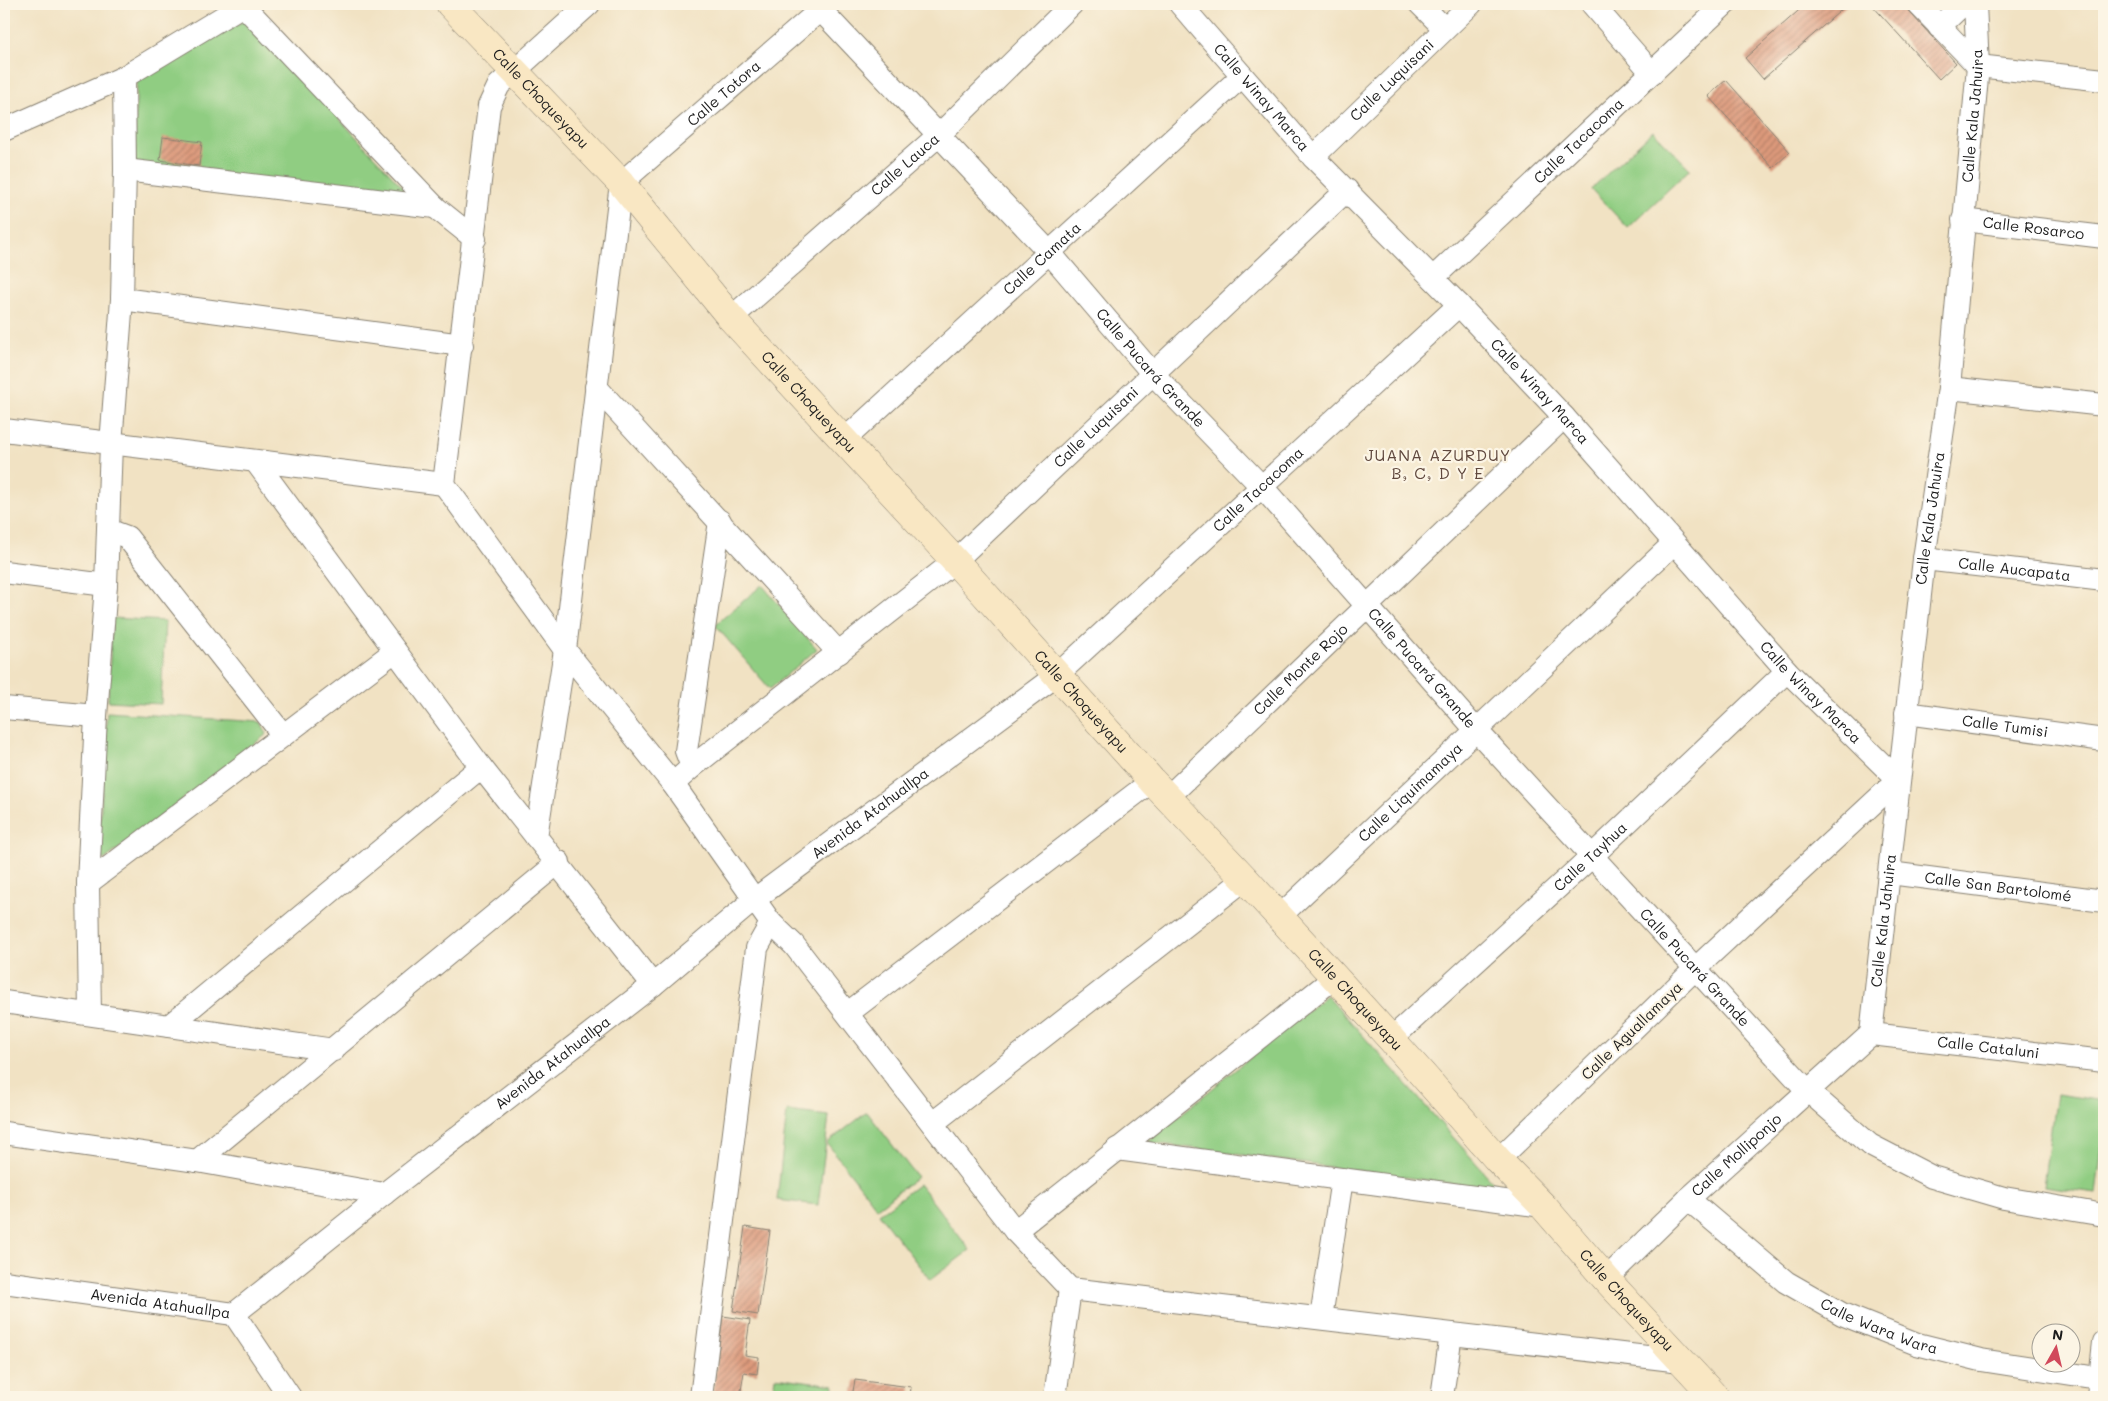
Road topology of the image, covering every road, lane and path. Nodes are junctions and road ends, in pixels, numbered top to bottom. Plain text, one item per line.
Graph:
1 (242, 4) edge
2 (450, 4) edge
3 (589, 4) edge
4 (1072, 4) edge
5 (1180, 4) edge
6 (1420, 4) edge
7 (1471, 4) edge
8 (1592, 4) edge
9 (1725, 4) edge
10 (1918, 4) edge
11 (1964, 4) edge
12 (1975, 4) edge
13 (821, 6) edge
14 (1939, 27) junction
15 (1444, 28) junction
16 (1978, 66) junction
17 (514, 73) junction
18 (1652, 73) junction
19 (1242, 76) junction
20 (124, 77) junction
21 (2104, 80) edge
22 (4, 130) edge
23 (940, 134) junction
24 (1313, 157) junction
25 (126, 170) junction
26 (622, 183) junction
27 (1346, 190) junction
28 (435, 207) junction
29 (1963, 220) junction
30 (2104, 237) edge
31 (475, 238) junction
32 (1050, 253) junction
33 (1433, 278) junction
34 (122, 299) junction
35 (1459, 305) junction
36 (731, 318) junction
37 (462, 345) junction
38 (1153, 374) junction
39 (596, 387) junction
40 (1949, 388) junction
41 (2104, 405) edge
42 (1564, 418) junction
43 (4, 430) edge
44 (843, 441) junction
45 (111, 444) junction
46 (256, 462) junction
47 (444, 484) junction
48 (1263, 488) junction
49 (720, 521) junction
50 (108, 530) junction
51 (1673, 544) junction
52 (1924, 559) junction
53 (956, 561) junction
54 (4, 572) edge
55 (2104, 580) edge
56 (106, 585) junction
57 (1366, 606) junction
58 (565, 650) junction
59 (395, 651) junction
60 (839, 653) junction
61 (1787, 671) junction
62 (1057, 675) junction
63 (4, 708) edge
64 (1906, 713) junction
65 (96, 716) junction
66 (1477, 731) junction
67 (283, 735) junction
68 (2104, 740) edge
69 (481, 767) junction
70 (692, 767) junction
71 (1898, 780) junction
72 (673, 784) junction
73 (1160, 789) junction
74 (536, 837) junction
75 (1591, 857) junction
76 (559, 862) junction
77 (1890, 873) junction
78 (1246, 879) junction
79 (88, 883) junction
80 (755, 898) junction
81 (2104, 901) edge
82 (1279, 917) junction
83 (771, 923) junction
84 (1696, 968) junction
85 (1334, 978) junction
86 (653, 985) junction
87 (4, 1002) edge
88 (848, 1013) junction
89 (90, 1014) junction
90 (168, 1026) junction
91 (1871, 1034) junction
92 (1391, 1039) junction
93 (334, 1050) junction
94 (2104, 1061) edge
95 (1807, 1090) junction
96 (933, 1123) junction
97 (4, 1133) edge
98 (1117, 1148) junction
99 (1498, 1160) junction
100 (197, 1161) junction
101 (1342, 1179) junction
102 (384, 1194) junction
103 (1688, 1199) junction
104 (1543, 1206) junction
105 (2104, 1215) edge
106 (1015, 1231) junction
107 (1606, 1279) junction
108 (4, 1282) edge
109 (1070, 1289) junction
110 (234, 1314) junction
111 (1321, 1318) junction
112 (1451, 1334) junction
113 (2104, 1342) edge
114 (1680, 1361) junction
115 (2101, 1385) edge
116 (290, 1397) edge
117 (701, 1397) edge
118 (1055, 1397) edge
119 (1442, 1397) edge
120 (1715, 1397) edge

1 - 20 street
1 - 28 street
2 - 17 street, Calle Choqueyapu
3 - 17 street
4 - 23 street, Calle Lauca
5 - 19 street, Calle Winay Marca
6 - 15 street
7 - 15 street, Calle Luquisani
8 - 18 street
9 - 18 street, Calle Tacacoma
10 - 14 street
11 - 14 street
12 - 16 street, Calle Kala Jahuira
13 - 23 street, Calle Pucará Grande
13 - 26 street, Calle Totora
14 - 16 street
15 - 24 street, Calle Luquisani
16 - 21 street
16 - 29 street, Calle Kala Jahuira
17 - 26 street, Calle Choqueyapu
17 - 31 street
18 - 33 street, Calle Tacacoma
19 - 24 street, Calle Winay Marca
19 - 32 street, Calle Camata
20 - 22 street
20 - 25 street
23 - 32 street, Calle Pucará Grande
23 - 36 street, Calle Lauca
24 - 27 street, Calle Winay Marca
25 - 28 street
25 - 34 street
26 - 36 street, Calle Choqueyapu
26 - 39 street
27 - 33 street, Calle Winay Marca
27 - 38 street, Calle Luquisani
28 - 31 street
29 - 30 street, Calle Rosarco
29 - 40 street, Calle Kala Jahuira
31 - 37 street
32 - 38 street, Calle Pucará Grande
32 - 44 street, Calle Camata
33 - 35 street, Calle Winay Marca
34 - 37 street
34 - 45 street
35 - 42 street, Calle Winay Marca
35 - 48 street, Calle Tacacoma
36 - 44 street, Calle Choqueyapu
37 - 47 street
38 - 48 street, Calle Pucará Grande
38 - 53 street, Calle Luquisani
39 - 49 street
39 - 58 street
40 - 41 street
40 - 52 street, Calle Kala Jahuira
42 - 51 street, Calle Winay Marca
42 - 57 street, Calle Monte Rojo
43 - 45 street
44 - 53 street, Calle Choqueyapu
45 - 46 street
45 - 50 street
46 - 47 street
46 - 59 street
47 - 58 street
48 - 57 street, Calle Pucará Grande
48 - 62 street, Calle Tacacoma
49 - 60 street
49 - 70 street
50 - 56 street
50 - 67 street
51 - 61 street, Calle Winay Marca
51 - 66 street, Calle Liquimamaya
52 - 55 street, Calle Aucapata
52 - 64 street, Calle Kala Jahuira
53 - 60 street, Calle Luquisani
53 - 62 street, Calle Choqueyapu
54 - 56 street
56 - 65 street
57 - 66 street, Calle Pucará Grande
57 - 73 street, Calle Monte Rojo
58 - 72 street
58 - 74 street
59 - 67 street
59 - 69 street
60 - 70 street, Calle Luquisani
61 - 71 street, Calle Winay Marca
61 - 75 street, Calle Tayhua
62 - 73 street, Calle Choqueyapu
62 - 80 street, Avenida Atahuallpa
63 - 65 street
64 - 68 street, Calle Tumisi
64 - 71 street, Calle Kala Jahuira
65 - 79 street
66 - 75 street, Calle Pucará Grande
66 - 82 street, Calle Liquimamaya
67 - 79 street
69 - 74 street
69 - 90 street
70 - 72 street, Calle Luquisani
71 - 77 street, Calle Kala Jahuira
71 - 84 street, Calle Aguallamaya
72 - 80 street
73 - 78 street, Calle Choqueyapu
73 - 88 street, Calle Monte Rojo
74 - 76 street
75 - 84 street, Calle Pucará Grande
75 - 92 street, Calle Tayhua
76 - 86 street
76 - 93 street
77 - 81 street, Calle San Bartolomé
77 - 91 street, Calle Kala Jahuira
78 - 82 street, Calle Choqueyapu
78 - 96 street
79 - 89 street
80 - 83 street
80 - 86 street, Avenida Atahuallpa
82 - 85 street, Calle Choqueyapu
83 - 88 street
83 - 117 street
84 - 95 street, Calle Pucará Grande
84 - 99 street, Calle Aguallamaya
85 - 92 street, Calle Choqueyapu
85 - 98 street
86 - 102 street, Avenida Atahuallpa
87 - 89 street
88 - 96 street
89 - 90 street
90 - 93 street
91 - 94 street, Calle Cataluni
91 - 95 street, Calle Molliponjo
92 - 99 street, Calle Choqueyapu
93 - 100 street
95 - 103 street, Calle Molliponjo
95 - 105 street, Calle Pucará Grande
96 - 106 street
97 - 100 street
98 - 101 street
98 - 106 street
99 - 104 street, Calle Choqueyapu
100 - 102 street
101 - 104 street
101 - 111 street
102 - 110 street, Avenida Atahuallpa
103 - 107 street, Calle Molliponjo
103 - 115 street, Calle Wara Wara
104 - 107 street, Calle Choqueyapu
106 - 109 street
107 - 114 street, Calle Choqueyapu
108 - 110 street, Avenida Atahuallpa
109 - 111 street
109 - 118 street
110 - 116 street
111 - 112 street
112 - 114 street
112 - 119 street
113 - 115 street
114 - 120 street, Calle Choqueyapu

